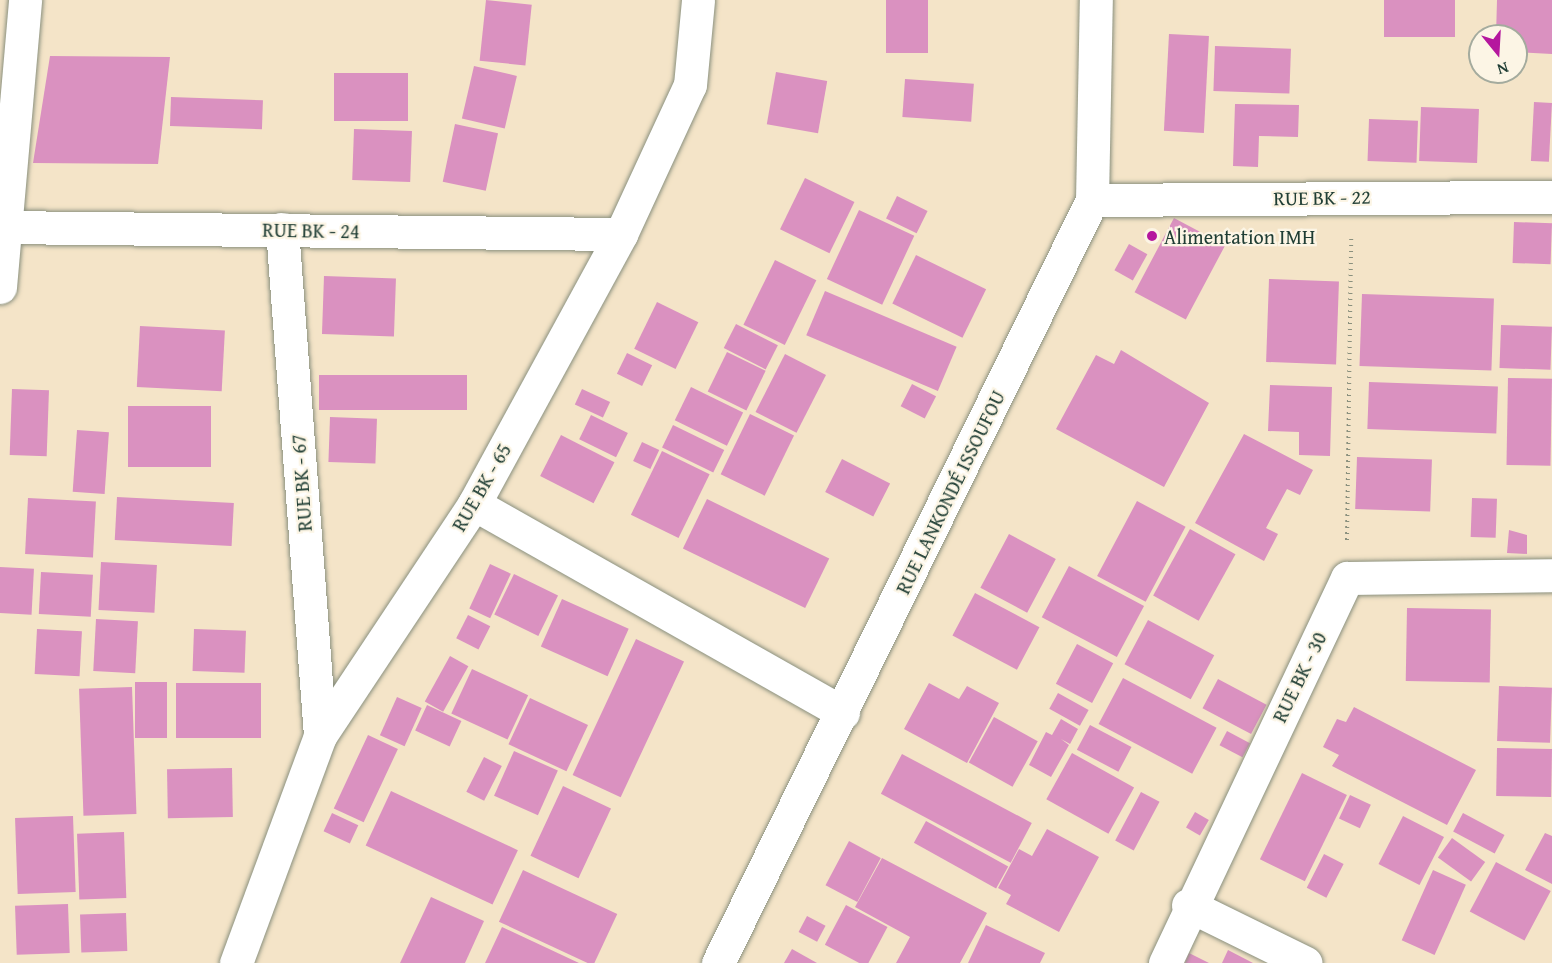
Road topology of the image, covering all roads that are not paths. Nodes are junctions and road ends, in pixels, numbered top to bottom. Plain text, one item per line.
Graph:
1 (698, 0) edge
2 (1096, 0) edge
3 (24, 4) edge
4 (0, 36) edge
5 (1552, 196) edge
6 (1092, 200) junction
7 (3, 227) edge
8 (282, 229) junction
9 (621, 234) junction
10 (0, 287) edge
11 (474, 504) junction
12 (1552, 575) edge
13 (843, 713) junction
14 (320, 736) junction
15 (1188, 905) junction
16 (236, 963) edge
17 (718, 963) edge
18 (1165, 963) edge
19 (1306, 963) edge

1 - 9 street, RUE BK - 65
2 - 6 street, RUE LANKONDÉ ISSOUFOU
3 - 4 street
3 - 7 street
5 - 6 street, RUE BK - 22
6 - 13 street, RUE LANKONDÉ ISSOUFOU
7 - 8 street, RUE BK - 24
7 - 10 street
8 - 9 street, RUE BK - 24
8 - 14 street, RUE BK - 67
9 - 11 street, RUE BK - 65
11 - 13 street
11 - 14 street, RUE BK - 65
12 - 15 street, RUE BK - 30
13 - 17 street, RUE LANKONDÉ ISSOUFOU
14 - 16 street, RUE BK - 65
15 - 18 street, RUE BK - 30
15 - 19 street

